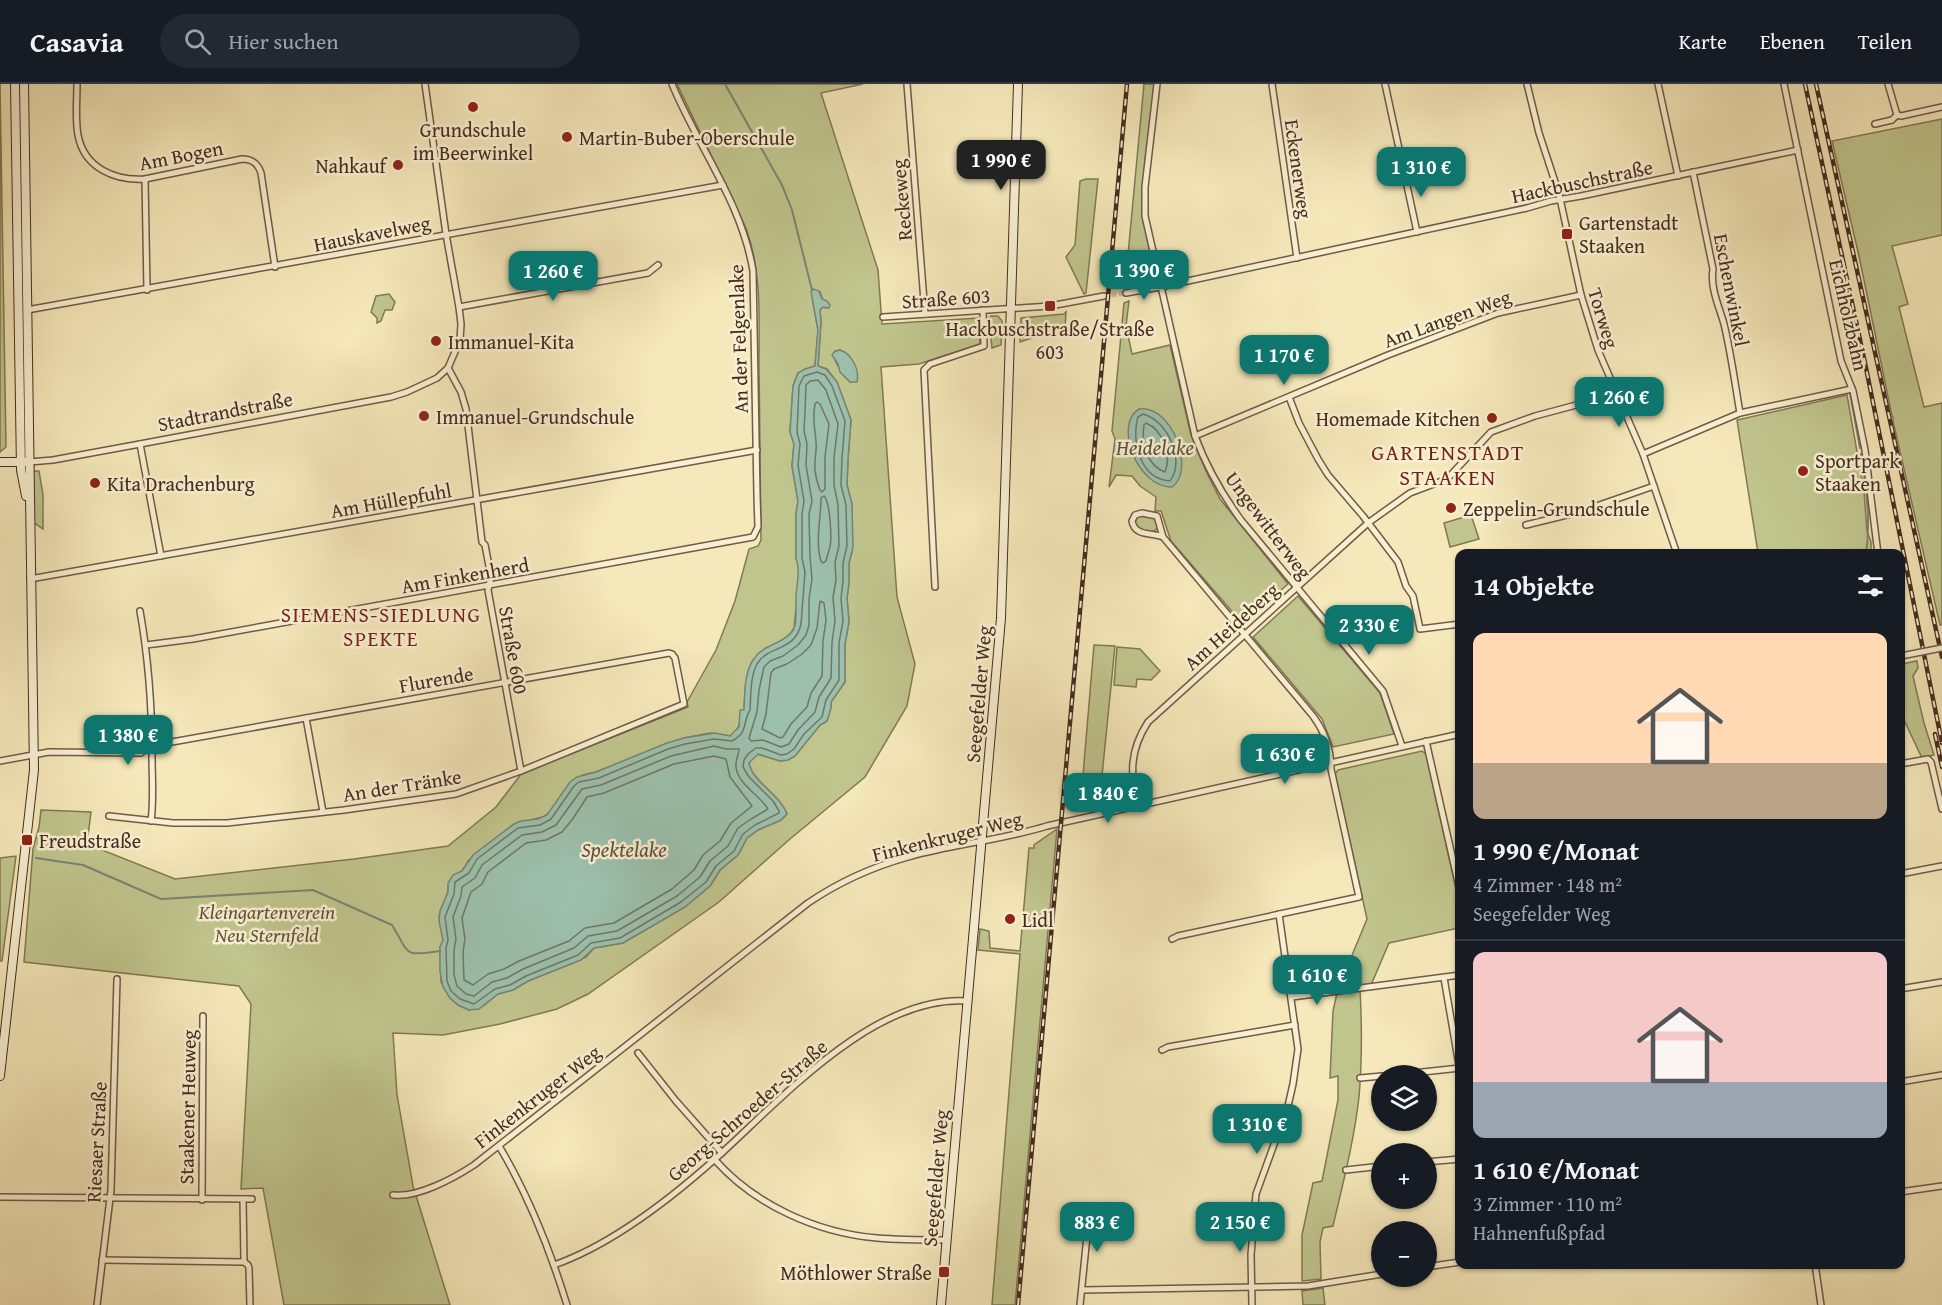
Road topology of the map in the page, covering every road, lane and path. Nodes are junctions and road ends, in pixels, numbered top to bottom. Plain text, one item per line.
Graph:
1 (15, 84) edge
2 (24, 84) edge
3 (77, 84) edge
4 (425, 84) edge
5 (672, 84) edge
6 (907, 84) edge
7 (1018, 84) edge
8 (1157, 84) edge
9 (1272, 84) edge
10 (1385, 84) edge
11 (1527, 84) edge
12 (1658, 84) edge
13 (1784, 84) edge
14 (1888, 84) edge
15 (1942, 107) edge
16 (1897, 115) junction
17 (1875, 123) dead end
18 (1798, 150) junction
19 (1693, 172) junction
20 (1678, 176) junction
21 (145, 179) junction
22 (723, 185) junction
23 (1560, 200) junction
24 (1417, 232) junction
25 (446, 234) junction
26 (1297, 258) junction
27 (658, 265) dead end
28 (275, 267) junction
29 (1160, 287) junction
30 (147, 290) junction
31 (1126, 293) tunnel mouth
32 (1581, 295) junction
33 (1104, 296) tunnel mouth
34 (459, 307) junction
35 (1011, 309) junction
36 (23, 310) junction
37 (983, 310) junction
38 (925, 314) junction
39 (883, 316) dead end
40 (448, 368) junction
41 (1852, 389) junction
42 (1615, 392) junction
43 (1289, 397) junction
44 (1740, 414) junction
45 (1195, 436) junction
46 (140, 444) junction
47 (757, 450) junction
48 (1643, 454) junction
49 (0, 462) edge
50 (25, 462) junction
51 (1654, 486) junction
52 (476, 500) junction
53 (1368, 523) junction
54 (1526, 525) dead end
55 (753, 537) joint
56 (1163, 537) junction
57 (1675, 549) edge
58 (1877, 549) edge
59 (161, 556) junction
60 (30, 579) junction
61 (489, 584) junction
62 (935, 587) dead end
63 (1296, 587) junction
64 (140, 612) dead end
65 (1455, 625) edge
66 (1244, 634) junction
67 (146, 645) junction
68 (1942, 648) edge
69 (1905, 655) edge
70 (504, 682) junction
71 (684, 704) joint
72 (306, 718) junction
73 (1455, 735) edge
74 (1426, 741) junction
75 (153, 743) junction
76 (1402, 746) junction
77 (92, 752) junction
78 (34, 754) junction
79 (0, 761) edge
80 (1331, 762) junction
81 (1905, 764) edge
82 (521, 771) junction
83 (1136, 806) junction
84 (1942, 809) edge
85 (323, 812) junction
86 (109, 816) dead end
87 (151, 821) junction
88 (982, 842) junction
89 (1455, 862) edge
90 (1942, 866) edge
91 (1905, 873) edge
92 (1279, 914) junction
93 (1172, 939) dead end
94 (1455, 976) edge
95 (1444, 978) junction
96 (117, 979) dead end
97 (1942, 982) edge
98 (1905, 988) edge
99 (1292, 997) junction
100 (968, 1001) junction
101 (203, 1016) dead end
102 (1295, 1025) junction
103 (1455, 1045) edge
104 (1162, 1050) dead end
105 (638, 1053) dead end
106 (1455, 1069) edge
107 (1437, 1071) edge
108 (1942, 1075) edge
109 (0, 1076) edge
110 (1371, 1077) edge
111 (1360, 1078) dead end
112 (1905, 1081) edge
113 (499, 1146) junction
114 (722, 1153) junction
115 (1455, 1159) edge
116 (715, 1160) junction
117 (1437, 1161) edge
118 (1371, 1167) edge
119 (1346, 1170) dead end
120 (1942, 1186) edge
121 (1905, 1191) edge
122 (393, 1195) dead end
123 (0, 1197) edge
124 (110, 1198) junction
125 (252, 1198) dead end
126 (243, 1199) junction
127 (201, 1200) junction
128 (1085, 1216) dead end
129 (946, 1240) junction
130 (102, 1260) junction
131 (244, 1262) junction
132 (1455, 1263) edge
133 (554, 1265) junction
134 (1437, 1266) edge
135 (1816, 1269) edge
136 (1371, 1276) edge
137 (1251, 1287) junction
138 (1082, 1290) junction
139 (96, 1305) edge
140 (250, 1305) edge
141 (567, 1305) edge
142 (940, 1305) edge
143 (1080, 1305) edge
144 (1252, 1305) edge
145 (1821, 1305) edge

1 - 36 street
2 - 36 street
3 - 21 street, Am Bogen
4 - 25 street
5 - 22 street, An der Felgenlake
6 - 38 street, Reckeweg
7 - 35 street, Seegefelder Weg
8 - 29 street, Ungewitterweg
9 - 26 street, Eckenerweg
10 - 24 street
11 - 23 street, Torweg
12 - 20 street
13 - 18 street, Eichholzbahn
14 - 16 street
15 - 16 street
16 - 17 street
18 - 19 street, Hackbuschstraße
18 - 41 street, Eichholzbahn
19 - 20 street, Hackbuschstraße
19 - 44 street, Eschenwinkel
20 - 23 street, Hackbuschstraße
21 - 28 street, Am Bogen
21 - 30 street
22 - 25 street, Hauskavelweg
22 - 47 street, An der Felgenlake
23 - 24 street, Hackbuschstraße
23 - 32 street, Torweg
24 - 26 street, Hackbuschstraße
25 - 28 street, Hauskavelweg
25 - 34 street
26 - 29 street, Hackbuschstraße
27 - 34 street
28 - 30 street, Hauskavelweg
29 - 31 street, Hackbuschstraße
29 - 45 street, Ungewitterweg
30 - 36 street, Hauskavelweg
32 - 42 street, Torweg
32 - 43 street, Am Langen Weg
33 - 35 street
34 - 40 street
35 - 37 street, Straße 603
35 - 88 street, Seegefelder Weg
36 - 50 street
37 - 38 street, Straße 603
37 - 62 street
38 - 39 street, Straße 603
40 - 46 street, Stadtrandstraße
40 - 52 street, Straße 600
41 - 44 street
41 - 58 street, Eichholzbahn
42 - 48 street, Torweg
42 - 53 street, Am Heideberg
43 - 45 street, Am Langen Weg
43 - 53 street
44 - 48 street
45 - 63 street, Ungewitterweg
46 - 50 street, Stadtrandstraße
46 - 59 street
47 - 52 street, Am Hüllepfuhl
47 - 55 street, An der Felgenlake
48 - 51 street, Torweg
49 - 50 street, Stadtrandstraße
50 - 60 street
51 - 54 street
51 - 57 street, Torweg
52 - 59 street, Am Hüllepfuhl
52 - 61 street, Straße 600
53 - 63 street, Am Heideberg
53 - 65 street
55 - 61 street, Am Finkenherd
56 - 56 street
56 - 66 street
59 - 60 street, Am Hüllepfuhl
60 - 78 street
61 - 67 street, Am Finkenherd
61 - 70 street, Straße 600
63 - 66 street, Am Heideberg
63 - 76 street, Ungewitterweg
64 - 67 street
66 - 80 street
66 - 83 street, Am Heideberg
67 - 75 street
68 - 69 street, bridge
70 - 71 street, Flurende
70 - 72 street, Flurende
70 - 82 street, Straße 600
71 - 82 street, An der Tränke
72 - 75 street, Flurende
72 - 85 street
73 - 74 street, Finkenkruger Weg
74 - 76 street, Finkenkruger Weg
74 - 89 street
75 - 77 street, Flurende
75 - 77 street, Flurende
75 - 87 street
76 - 80 street, Finkenkruger Weg
77 - 78 street, Flurende
78 - 79 street
78 - 109 street
80 - 83 street, Finkenkruger Weg
80 - 92 street
81 - 84 street
82 - 85 street, An der Tränke
83 - 88 street, Finkenkruger Weg
85 - 87 street, An der Tränke
86 - 87 street, An der Tränke
88 - 100 street, Seegefelder Weg
88 - 113 street, Finkenkruger Weg
90 - 91 street
92 - 93 street
92 - 99 street
94 - 95 street
95 - 99 street
95 - 103 street
96 - 124 street, Riesaer Straße
97 - 98 street
99 - 102 street
100 - 114 street, Georg-Schroeder-Straße
100 - 129 street, Seegefelder Weg
101 - 127 street, Staakener Heuweg
102 - 104 street
102 - 137 street
105 - 114 street
106 - 107 street
108 - 112 street
110 - 111 street
113 - 122 street, Finkenkruger Weg
113 - 133 street
114 - 116 street, Georg-Schroeder-Straße
115 - 117 street
116 - 129 street
116 - 133 street, Georg-Schroeder-Straße
118 - 119 street
120 - 121 street
123 - 124 street, Staakener Heuweg
124 - 127 street, Staakener Heuweg
124 - 130 street, Riesaer Straße
125 - 126 street, Staakener Heuweg
126 - 127 street, Staakener Heuweg
126 - 131 street
128 - 138 street
129 - 142 street, Seegefelder Weg
130 - 131 street
130 - 139 street, Riesaer Straße
131 - 140 street
132 - 134 street
133 - 141 street
135 - 145 street
136 - 137 street
137 - 138 street
137 - 144 street
138 - 143 street

